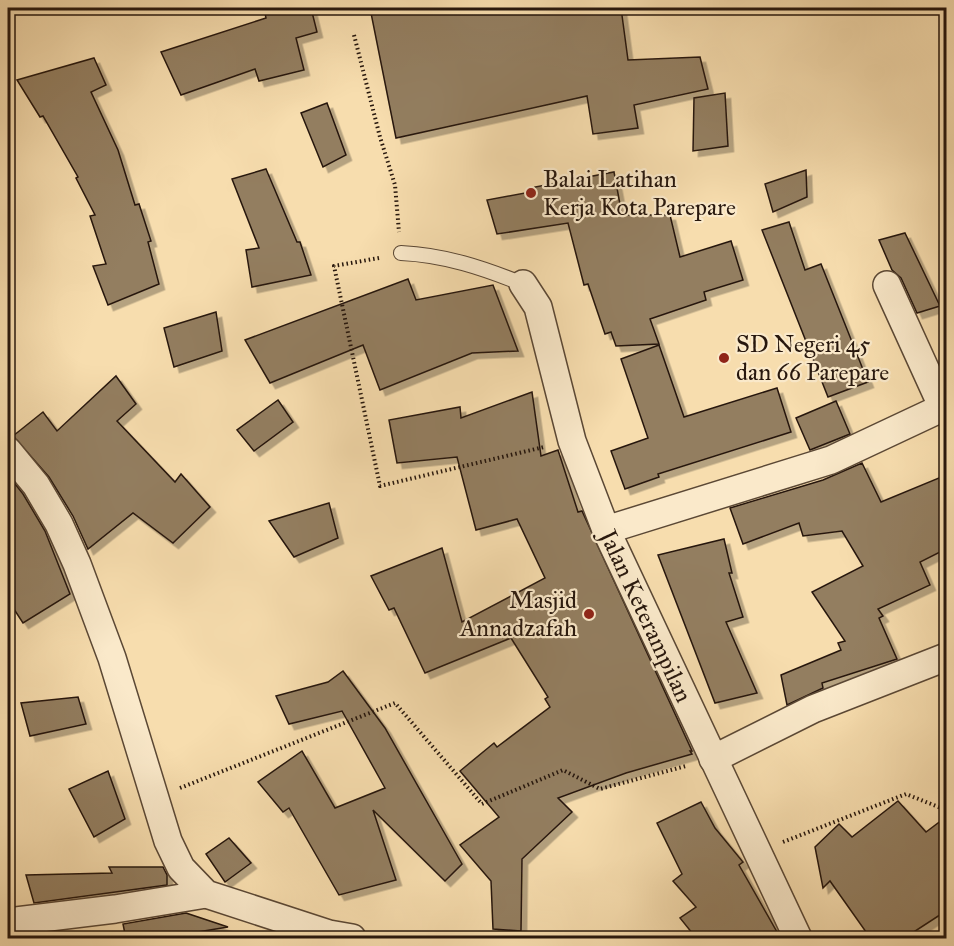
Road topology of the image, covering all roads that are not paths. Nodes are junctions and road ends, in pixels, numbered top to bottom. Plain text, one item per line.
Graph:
1 (401, 254) road end
2 (524, 284) joint
3 (887, 285) dead end
4 (944, 407) edge
5 (8, 451) edge
6 (606, 530) junction
7 (946, 657) edge
8 (713, 759) junction
9 (206, 894) junction
10 (8, 922) edge
11 (352, 939) edge
12 (798, 939) edge

1 - 2 lane
2 - 6 street, Jalan Keterampilan
3 - 4 street
4 - 6 street
5 - 9 street
6 - 8 street, Jalan Keterampilan
7 - 8 street
8 - 12 street, Jalan Keterampilan
9 - 10 street
9 - 11 street

